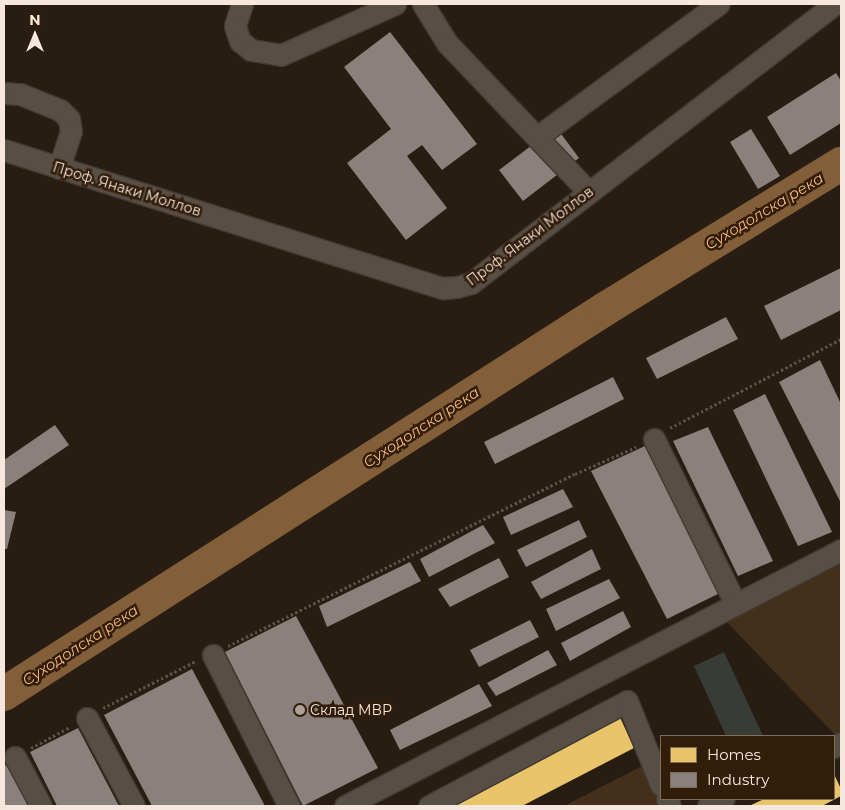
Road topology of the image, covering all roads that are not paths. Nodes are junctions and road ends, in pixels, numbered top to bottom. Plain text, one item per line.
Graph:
1 (242, 4) edge
2 (396, 4) edge
3 (423, 4) edge
4 (719, 4) edge
5 (835, 4) edge
6 (4, 93) edge
7 (537, 137) junction
8 (4, 150) edge
9 (59, 168) junction
10 (589, 192) junction
11 (654, 439) road end
12 (841, 550) edge
13 (735, 604) junction
14 (213, 655) road end
15 (88, 718) road end
16 (15, 757) road end
17 (660, 783) edge
18 (722, 800) edge
19 (41, 806) edge
20 (134, 806) edge
21 (289, 806) edge
22 (345, 806) edge
23 (429, 806) edge
24 (708, 806) edge

1 - 2 street
3 - 7 street
4 - 7 street
5 - 10 street, Проф. Янаки Моллов
6 - 9 street
7 - 10 street
8 - 9 street, Проф. Янаки Моллов
9 - 10 street, Проф. Янаки Моллов
11 - 13 street
12 - 13 street
13 - 22 street
14 - 21 street
15 - 20 street
16 - 19 street
17 - 23 street
18 - 24 street

